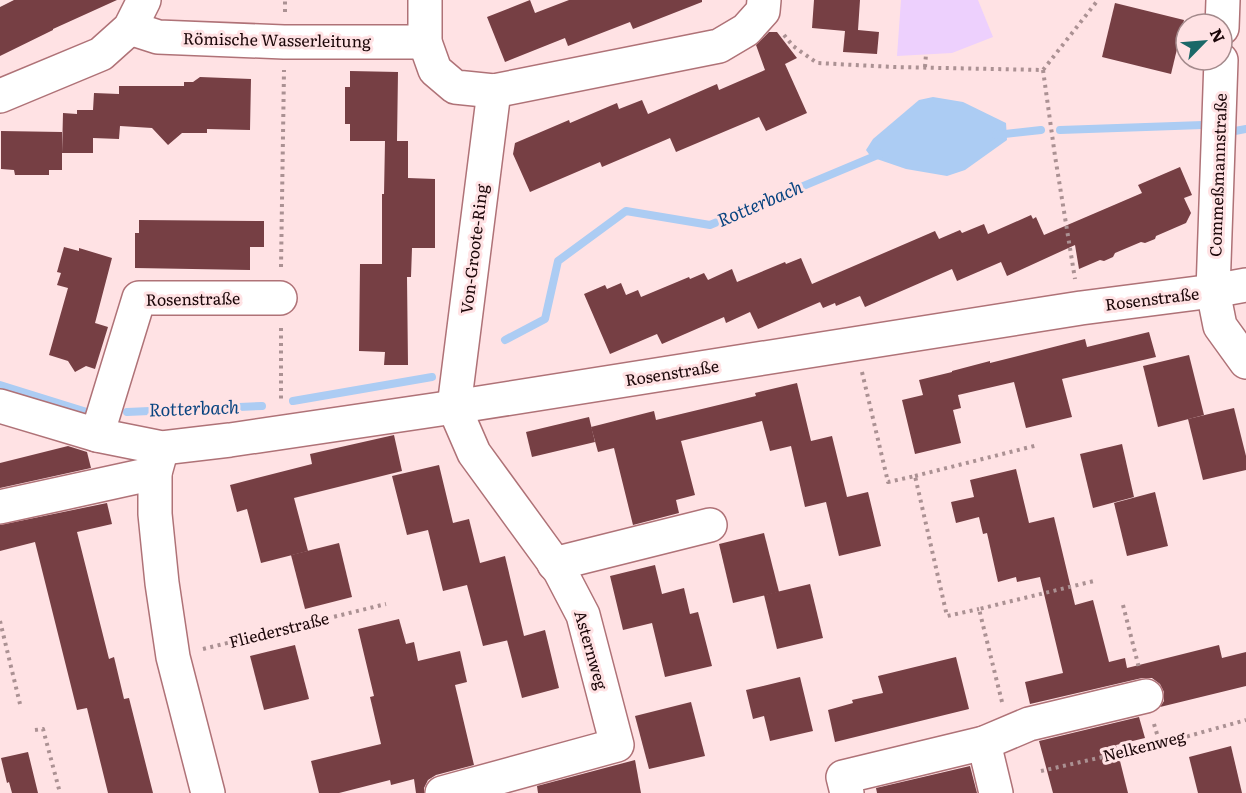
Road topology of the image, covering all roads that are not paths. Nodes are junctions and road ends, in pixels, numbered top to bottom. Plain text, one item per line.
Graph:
1 (425, 0) edge
2 (763, 5) edge
3 (137, 14) edge
4 (425, 42) junction
5 (1221, 72) edge
6 (494, 91) junction
7 (0, 96) edge
8 (1246, 285) edge
9 (1213, 291) junction
10 (280, 298) road end
11 (1246, 362) edge
12 (0, 406) edge
13 (454, 408) junction
14 (97, 435) junction
15 (158, 461) junction
16 (0, 507) edge
17 (710, 525) dead end
18 (554, 564) junction
19 (1146, 696) dead end
20 (997, 738) junction
21 (208, 793) edge
22 (442, 793) edge
23 (847, 793) edge
24 (996, 793) edge

1 - 4 street
2 - 6 street
3 - 4 street, Römische Wasserleitung
3 - 7 street
4 - 6 street
5 - 9 street, Commeßmannstraße
6 - 13 street, Von-Groote-Ring
8 - 9 street, Rosenstraße
9 - 11 street, Commeßmannstraße
9 - 13 street, Rosenstraße
10 - 14 street, Rosenstraße
12 - 14 street, Rosenstraße
13 - 15 street, Rosenstraße
13 - 18 street, Asternweg
14 - 15 street, Rosenstraße
15 - 16 street
15 - 21 street
17 - 18 street
18 - 22 street, Asternweg
19 - 20 street
20 - 23 street
20 - 24 street

